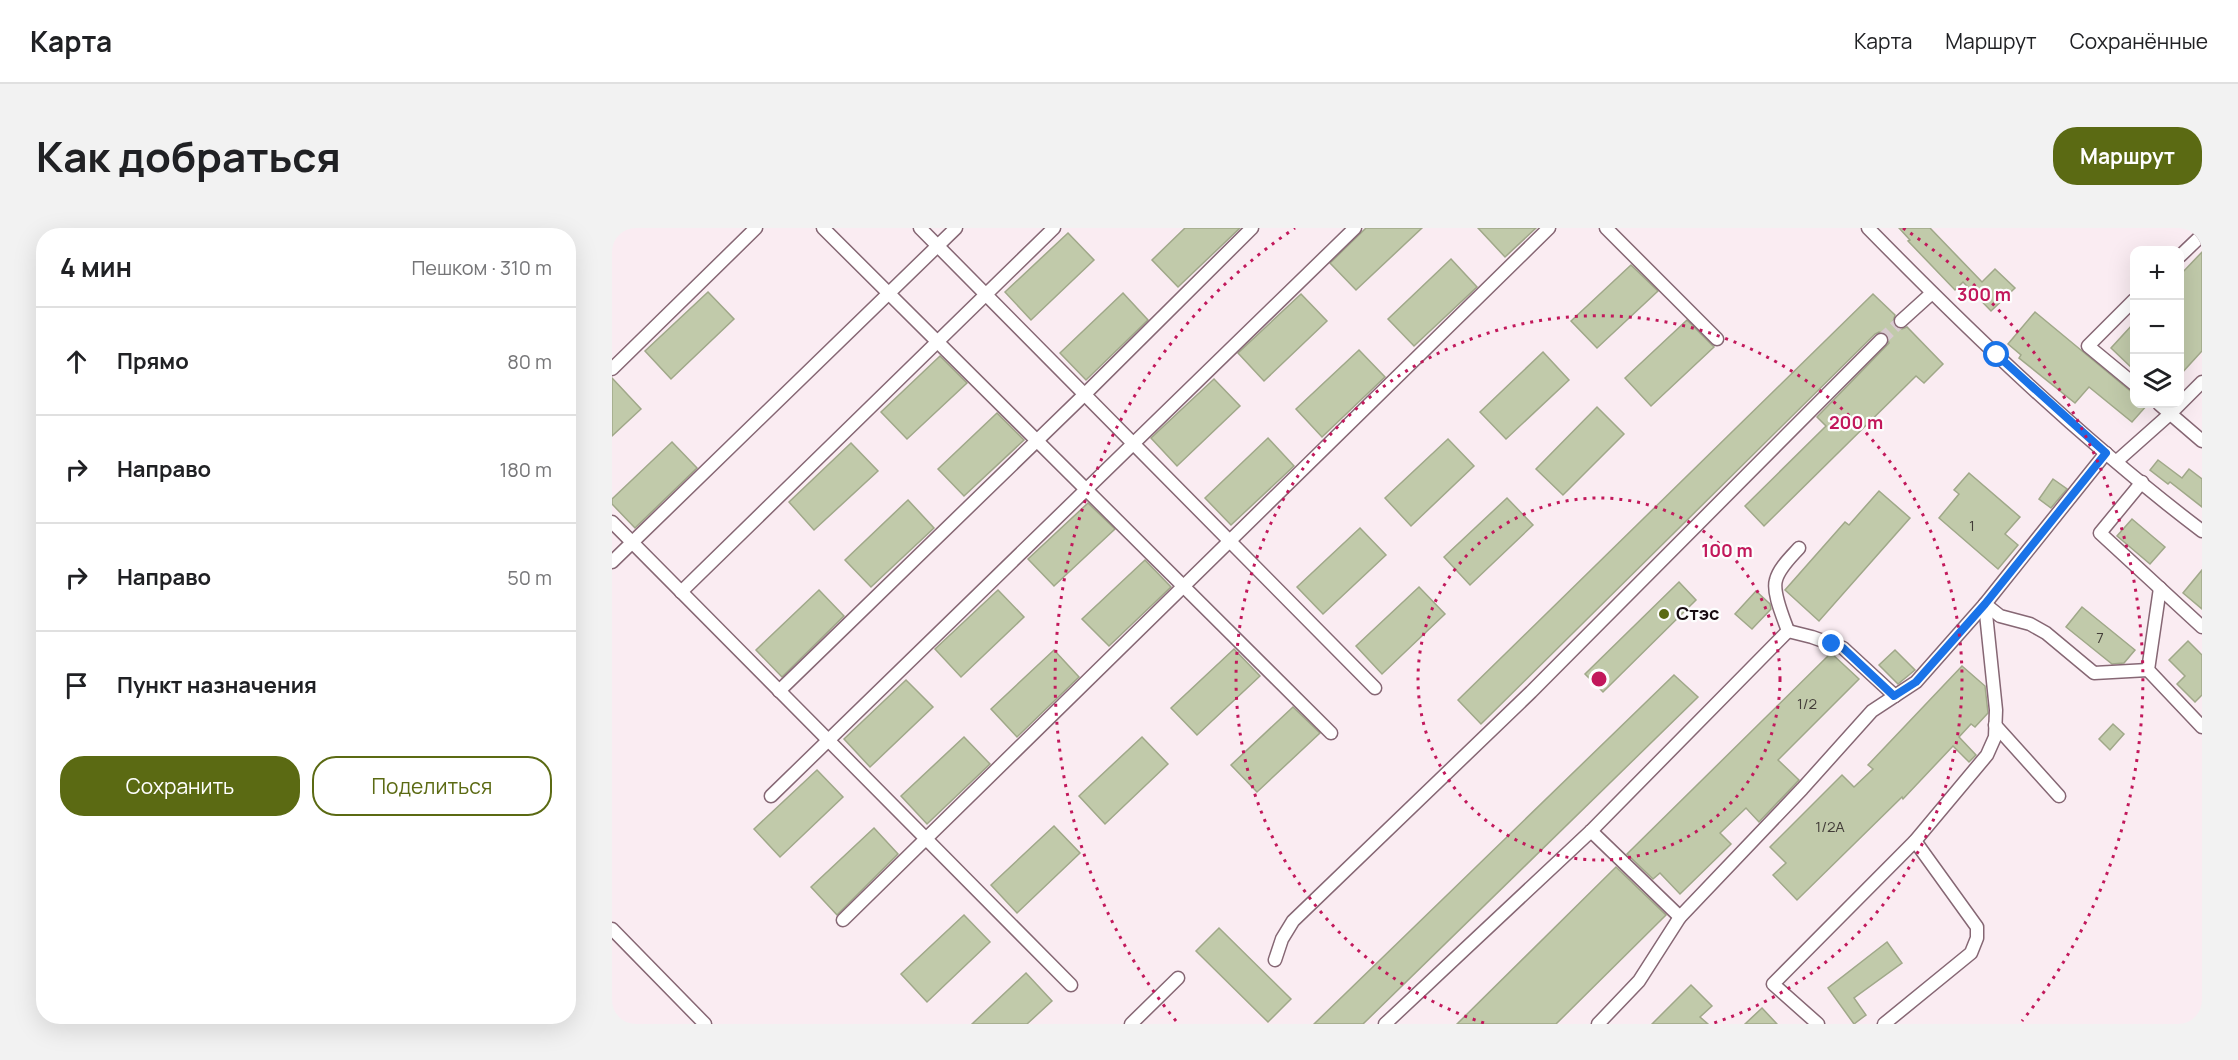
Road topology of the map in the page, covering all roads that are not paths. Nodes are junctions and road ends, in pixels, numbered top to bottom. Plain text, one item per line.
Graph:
1 (756, 228) edge
2 (823, 228) edge
3 (920, 228) edge
4 (956, 228) edge
5 (1054, 228) edge
6 (1252, 228) edge
7 (1355, 228) edge
8 (1549, 228) edge
9 (1606, 228) edge
10 (1868, 228) edge
11 (2202, 235) edge
12 (938, 246) junction
13 (2184, 252) edge
14 (1932, 293) junction
15 (888, 294) junction
16 (986, 295) junction
17 (2130, 304) edge
18 (1901, 321) tunnel mouth
19 (1717, 339) dead end
20 (1881, 340) tunnel mouth
21 (938, 343) junction
22 (612, 369) edge
23 (2130, 381) edge
24 (2202, 382) edge
25 (1085, 394) junction
26 (2164, 408) edge
27 (2171, 413) junction
28 (1036, 441) junction
29 (2202, 441) edge
30 (1133, 444) junction
31 (2106, 453) junction
32 (2117, 461) junction
33 (2142, 482) junction
34 (1086, 490) junction
35 (612, 522) edge
36 (2202, 531) edge
37 (632, 542) junction
38 (1230, 542) junction
39 (1799, 548) dead end
40 (612, 562) edge
41 (1183, 587) junction
42 (2160, 588) junction
43 (681, 592) junction
44 (1985, 604) junction
45 (2202, 627) edge
46 (1788, 632) junction
47 (2148, 669) junction
48 (1375, 688) dead end
49 (779, 691) junction
50 (1894, 696) junction
51 (1995, 725) junction
52 (2202, 727) edge
53 (1331, 733) dead end
54 (829, 741) junction
55 (771, 796) dead end
56 (2059, 796) dead end
57 (1592, 831) junction
58 (925, 839) junction
59 (1916, 841) junction
60 (1680, 917) junction
61 (843, 920) dead end
62 (612, 929) edge
63 (1275, 960) dead end
64 (1179, 978) dead end
65 (1071, 986) dead end
66 (705, 1024) edge
67 (1131, 1024) edge
68 (1385, 1024) edge
69 (1598, 1024) edge
70 (1818, 1024) edge
71 (1884, 1024) edge

1 - 22 street
2 - 15 street
3 - 12 street
4 - 12 street
5 - 16 street
6 - 25 street
7 - 30 street
8 - 38 street
9 - 19 street
10 - 14 street
11 - 13 street
12 - 15 street
12 - 16 street
14 - 18 street
14 - 31 street
15 - 21 street
15 - 37 street
16 - 21 street
16 - 25 street
17 - 23 street
20 - 63 street
21 - 28 street
21 - 43 street
24 - 27 street
25 - 28 street
25 - 30 street
26 - 27 street
27 - 29 street
27 - 32 street
28 - 34 street
28 - 49 street
30 - 34 street
30 - 38 street
31 - 32 street
31 - 44 street
32 - 33 street
33 - 36 street
33 - 42 street
34 - 41 street
34 - 54 street
35 - 37 street
37 - 40 street
37 - 43 street
38 - 41 street
38 - 48 street
39 - 46 street
41 - 53 street
41 - 58 street
42 - 45 street
42 - 47 street
43 - 49 street
44 - 47 street
44 - 50 street
44 - 51 street
46 - 50 street
46 - 57 street
47 - 52 street
49 - 54 street
50 - 60 street
51 - 56 street
51 - 59 street
54 - 55 street
54 - 58 street
57 - 60 street
57 - 68 street
58 - 61 street
58 - 65 street
59 - 70 street
59 - 71 street
60 - 69 street
62 - 66 street
64 - 67 street

